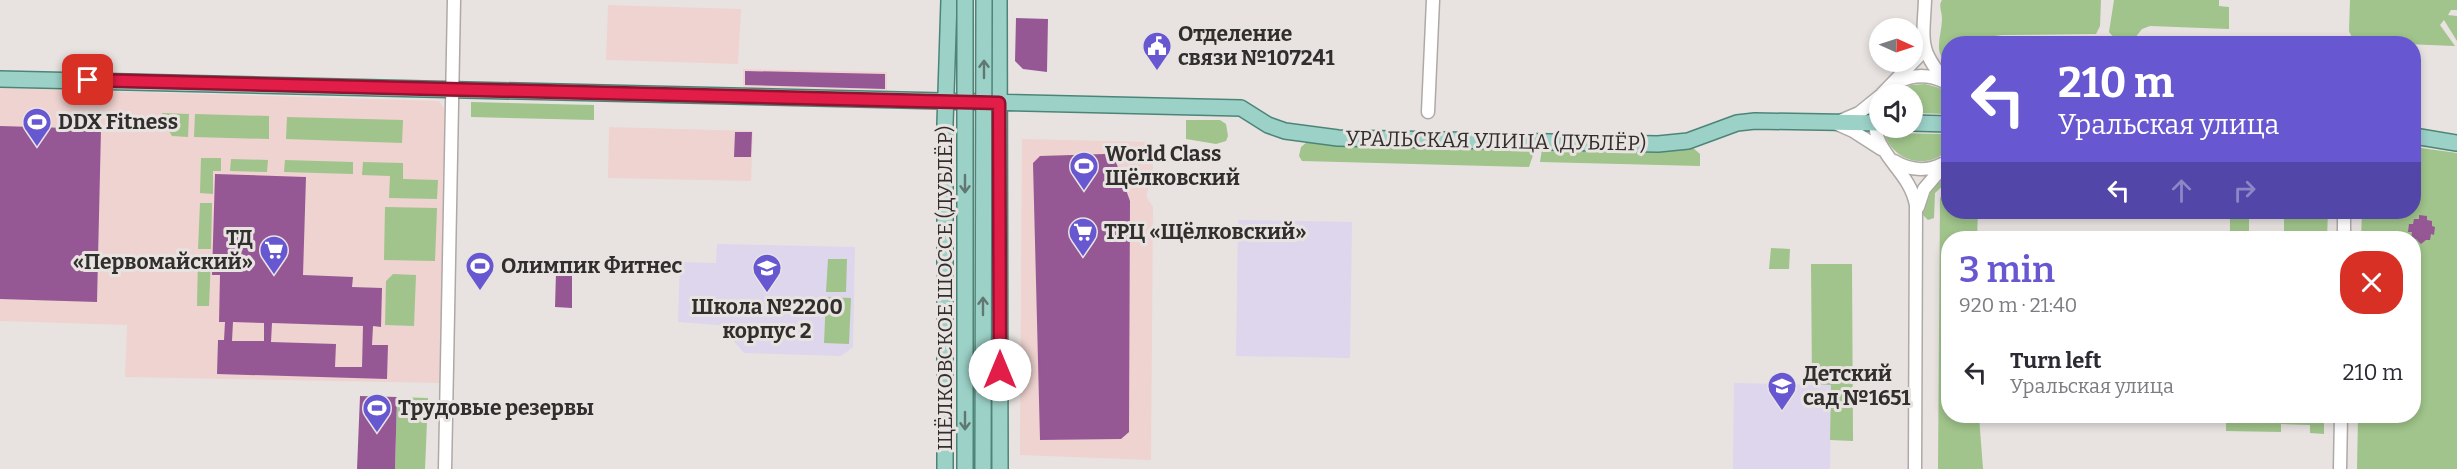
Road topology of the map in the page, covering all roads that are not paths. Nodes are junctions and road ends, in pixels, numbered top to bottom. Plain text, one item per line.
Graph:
1 (454, 0) edge
2 (949, 0) edge
3 (965, 0) edge
4 (984, 0) edge
5 (999, 0) edge
6 (1433, 0) edge
7 (1925, 0) edge
8 (1923, 45) joint
9 (1904, 72) edge
10 (1941, 75) edge
11 (0, 78) edge
12 (1941, 82) edge
13 (1892, 84) edge
14 (1900, 84) edge
15 (453, 90) junction
16 (946, 102) junction
17 (999, 103) junction
18 (1869, 104) edge
19 (1428, 112) dead end
20 (1830, 123) junction
21 (1869, 123) edge
22 (1923, 123) edge
23 (1941, 124) edge
24 (2421, 137) edge
25 (1878, 138) edge
26 (2457, 143) edge
27 (1884, 152) junction
28 (1941, 164) edge
29 (1941, 169) edge
30 (999, 180) junction
31 (945, 182) junction
32 (1917, 220) junction
33 (2341, 423) edge
34 (445, 469) edge
35 (945, 469) edge
36 (965, 469) edge
37 (983, 469) edge
38 (1000, 469) edge
39 (1915, 469) edge
40 (2340, 469) edge

1 - 15 street
2 - 16 main road, ЩЁЛКОВСКОЕ ШОССЕ (ДУБЛЁР)
3 -> 36 main road, bridge
37 -> 4 main road, bridge
5 - 17 main road
6 - 19 street
7 - 8 street
8 - 10 street
9 - 13 street
11 - 15 main road
12 - 14 street
15 - 16 main road
15 - 34 street
16 - 17 main road
16 - 31 main road, ЩЁЛКОВСКОЕ ШОССЕ (ДУБЛЁР)
17 - 20 main road, УРАЛЬСКАЯ УЛИЦА (ДУБЛЁР)
17 - 30 main road
18 - 20 street
20 - 21 main road, УРАЛЬСКАЯ УЛИЦА (ДУБЛЁР)
20 - 27 street
22 - 23 main road
24 - 26 main road
25 - 27 street
27 - 28 street
27 - 32 street
29 - 32 street
30 - 31 main road
30 - 38 main road
31 - 35 main road, ЩЁЛКОВСКОЕ ШОССЕ (ДУБЛЁР)
32 - 39 street
33 - 40 street

